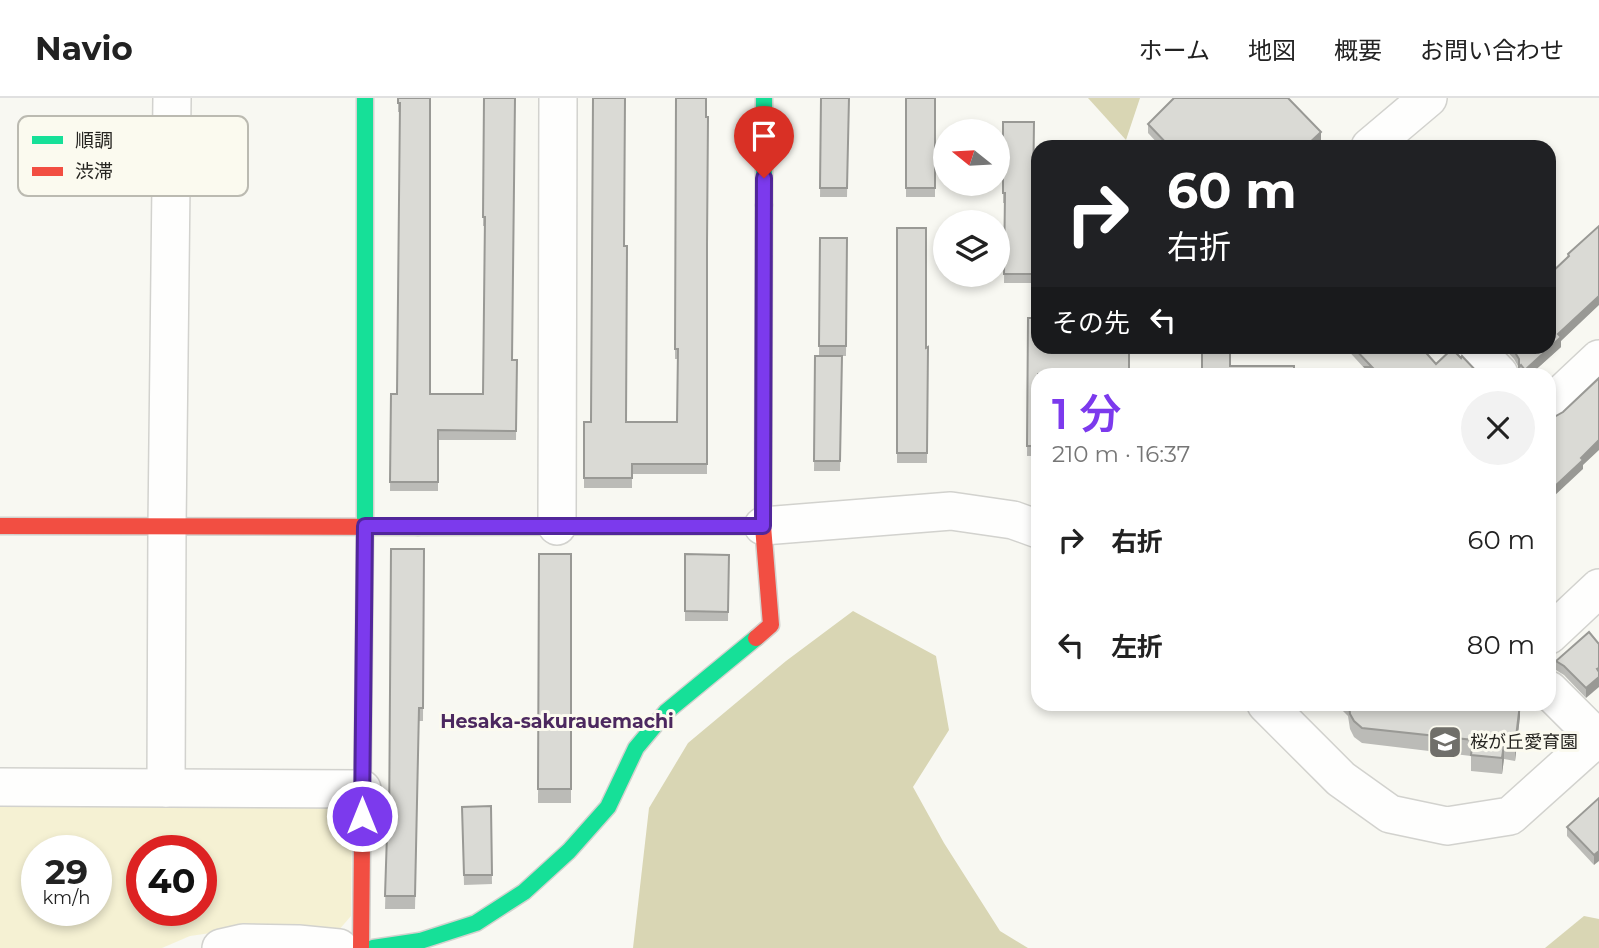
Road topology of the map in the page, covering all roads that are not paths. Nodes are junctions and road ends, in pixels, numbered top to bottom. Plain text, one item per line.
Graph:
1 (172, 98) edge
2 (365, 98) edge
3 (558, 98) edge
4 (764, 98) edge
5 (1427, 98) edge
6 (172, 116) edge
7 (1378, 140) edge
8 (171, 196) edge
9 (1480, 354) edge
10 (1599, 359) edge
11 (1493, 368) edge
12 (1556, 400) edge
13 (0, 526) edge
14 (365, 526) junction
15 (557, 526) junction
16 (763, 526) junction
17 (1031, 526) edge
18 (167, 527) junction
19 (1599, 588) edge
20 (1556, 628) edge
21 (1556, 697) edge
22 (1273, 711) edge
23 (1598, 737) edge
24 (0, 787) edge
25 (166, 788) junction
26 (362, 789) junction
27 (298, 946) edge
28 (221, 948) edge
29 (339, 948) edge
30 (361, 948) edge
31 (373, 948) edge

1 - 6 street
2 - 14 street
3 - 15 street
4 - 16 street
5 - 7 street
8 - 18 street
9 - 11 street
10 - 12 street
13 - 18 street
14 - 15 street
14 - 18 street
14 - 26 street
15 - 16 street
16 - 17 street
16 - 31 street
18 - 25 street
19 - 20 street
21 - 23 street
22 - 23 street
24 - 25 street
25 - 26 street
26 - 30 street
27 - 28 street
27 - 29 street

